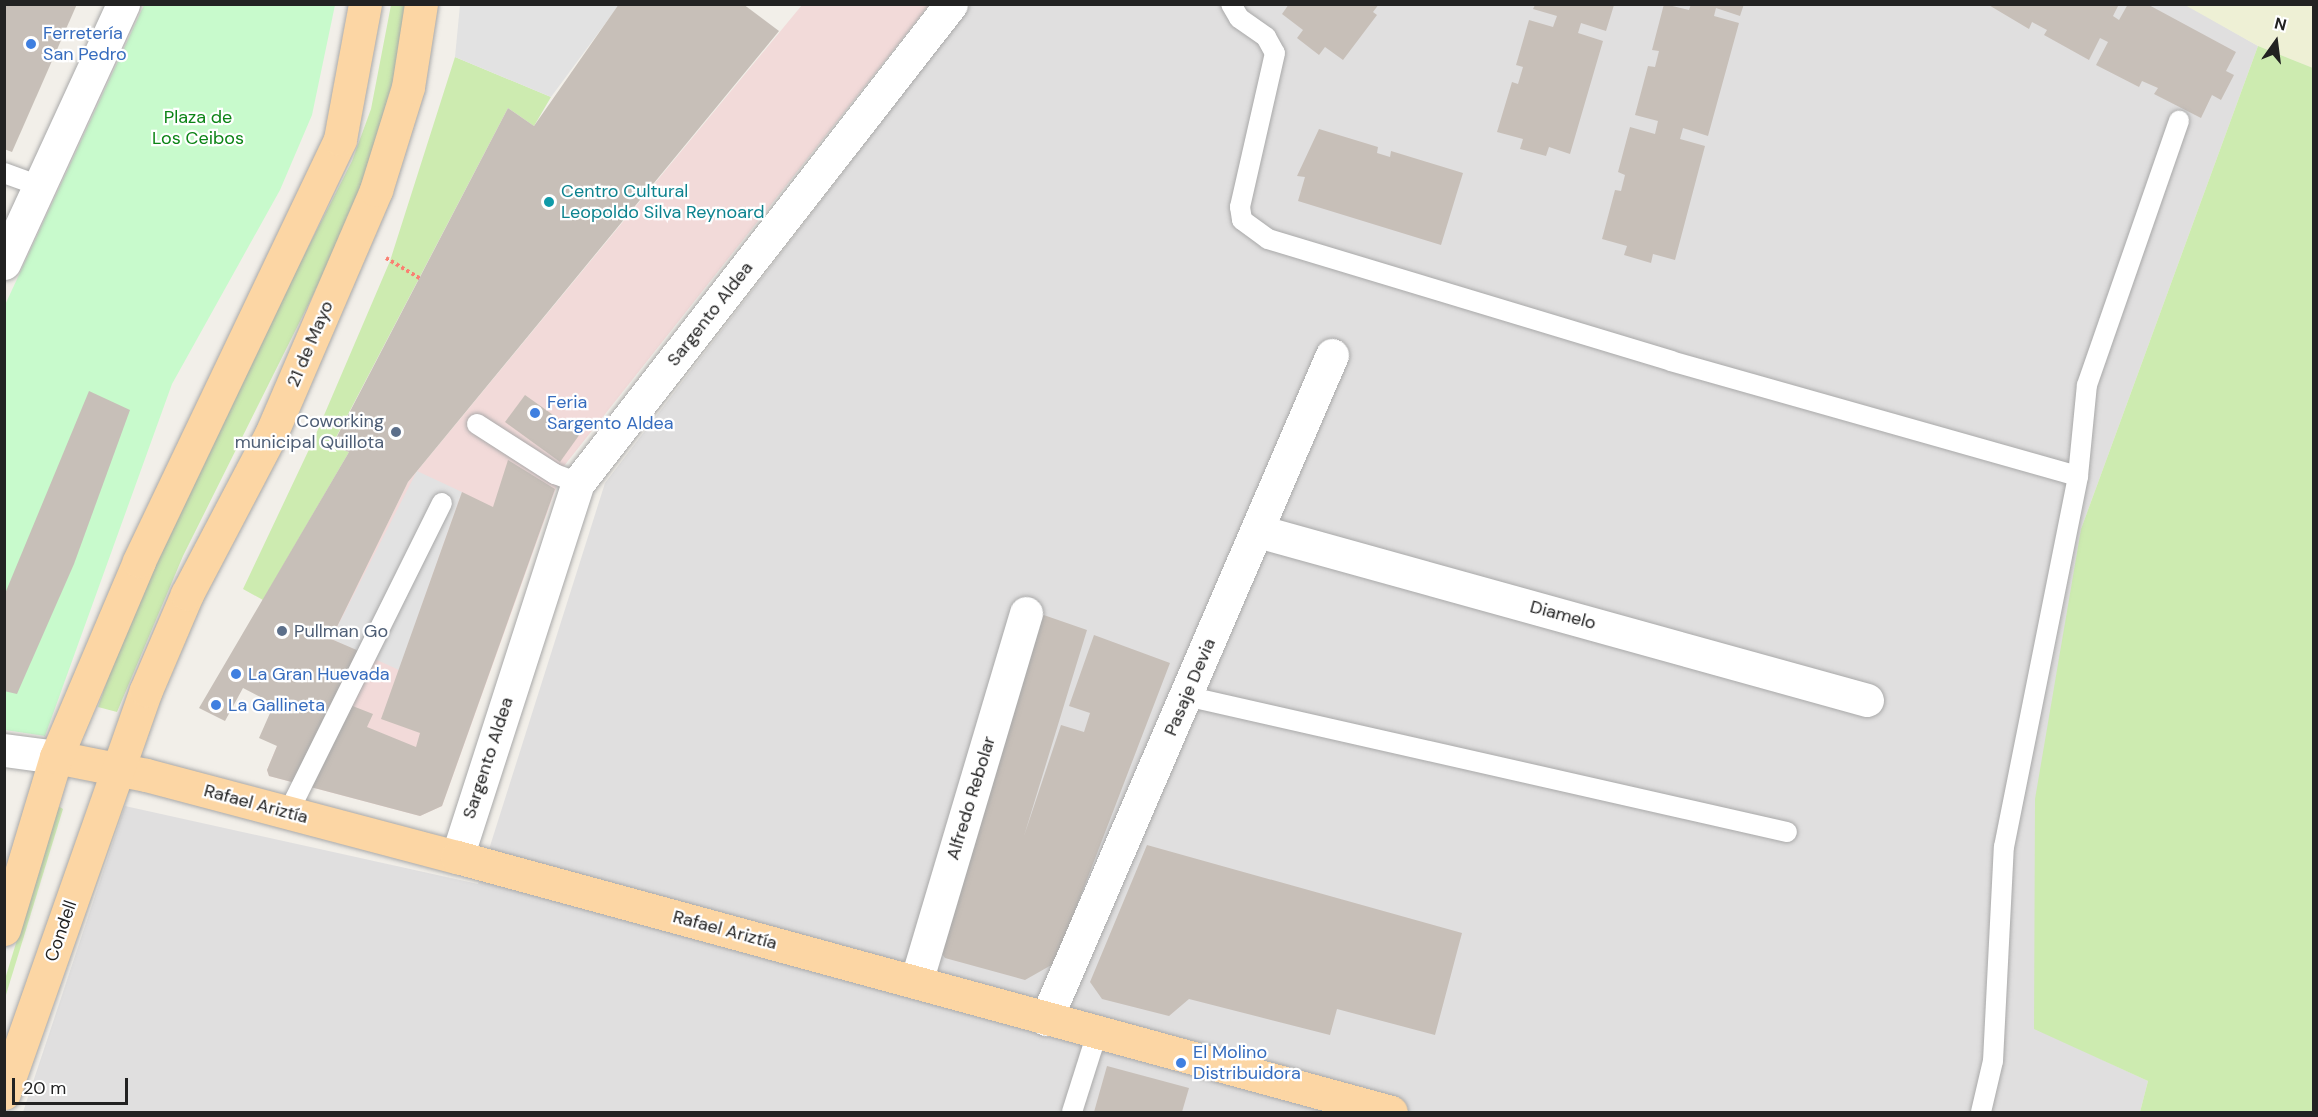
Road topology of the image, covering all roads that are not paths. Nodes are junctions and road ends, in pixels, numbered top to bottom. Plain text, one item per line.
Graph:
1 (123, 4) edge
2 (365, 4) edge
3 (421, 4) edge
4 (951, 4) edge
5 (1231, 4) edge
6 (2179, 121) dead end
7 (4, 173) edge
8 (39, 186) junction
9 (4, 263) edge
10 (1332, 355) dead end
11 (477, 424) dead end
12 (2078, 476) junction
13 (578, 483) junction
14 (442, 502) dead end
15 (1258, 531) junction
16 (1026, 613) dead end
17 (1186, 696) junction
18 (1867, 700) dead end
19 (4, 750) edge
20 (56, 757) junction
21 (118, 769) junction
22 (288, 813) junction
23 (1787, 832) dead end
24 (457, 857) junction
25 (4, 929) edge
26 (916, 982) junction
27 (1046, 1019) junction
28 (1097, 1033) junction
29 (4, 1093) edge
30 (1072, 1113) edge
31 (1391, 1113) edge
32 (1981, 1113) edge

1 - 8 street
2 - 20 main road
3 - 21 main road, 21 de Mayo
4 - 13 street, Sargento Aldea
5 - 12 lane
6 - 12 lane
7 - 8 lane
8 - 9 street
10 - 15 street, Pasaje Devia
11 - 13 lane
12 - 32 lane
13 - 24 street, Sargento Aldea
14 - 22 lane
15 - 17 street, Pasaje Devia
15 - 18 street, Diamelo
16 - 26 street, Alfredo Rebolar
17 - 23 lane
17 - 27 street, Pasaje Devia
19 - 20 street
20 - 21 main road, Rafael Ariztía
20 - 25 main road
21 - 22 main road, Rafael Ariztía
21 - 29 main road, Condell
22 - 24 main road, Rafael Ariztía
24 - 26 main road, Rafael Ariztía
26 - 27 main road, Rafael Ariztía
27 - 28 main road, Rafael Ariztía
28 - 30 lane
28 - 31 main road, Rafael Ariztía

